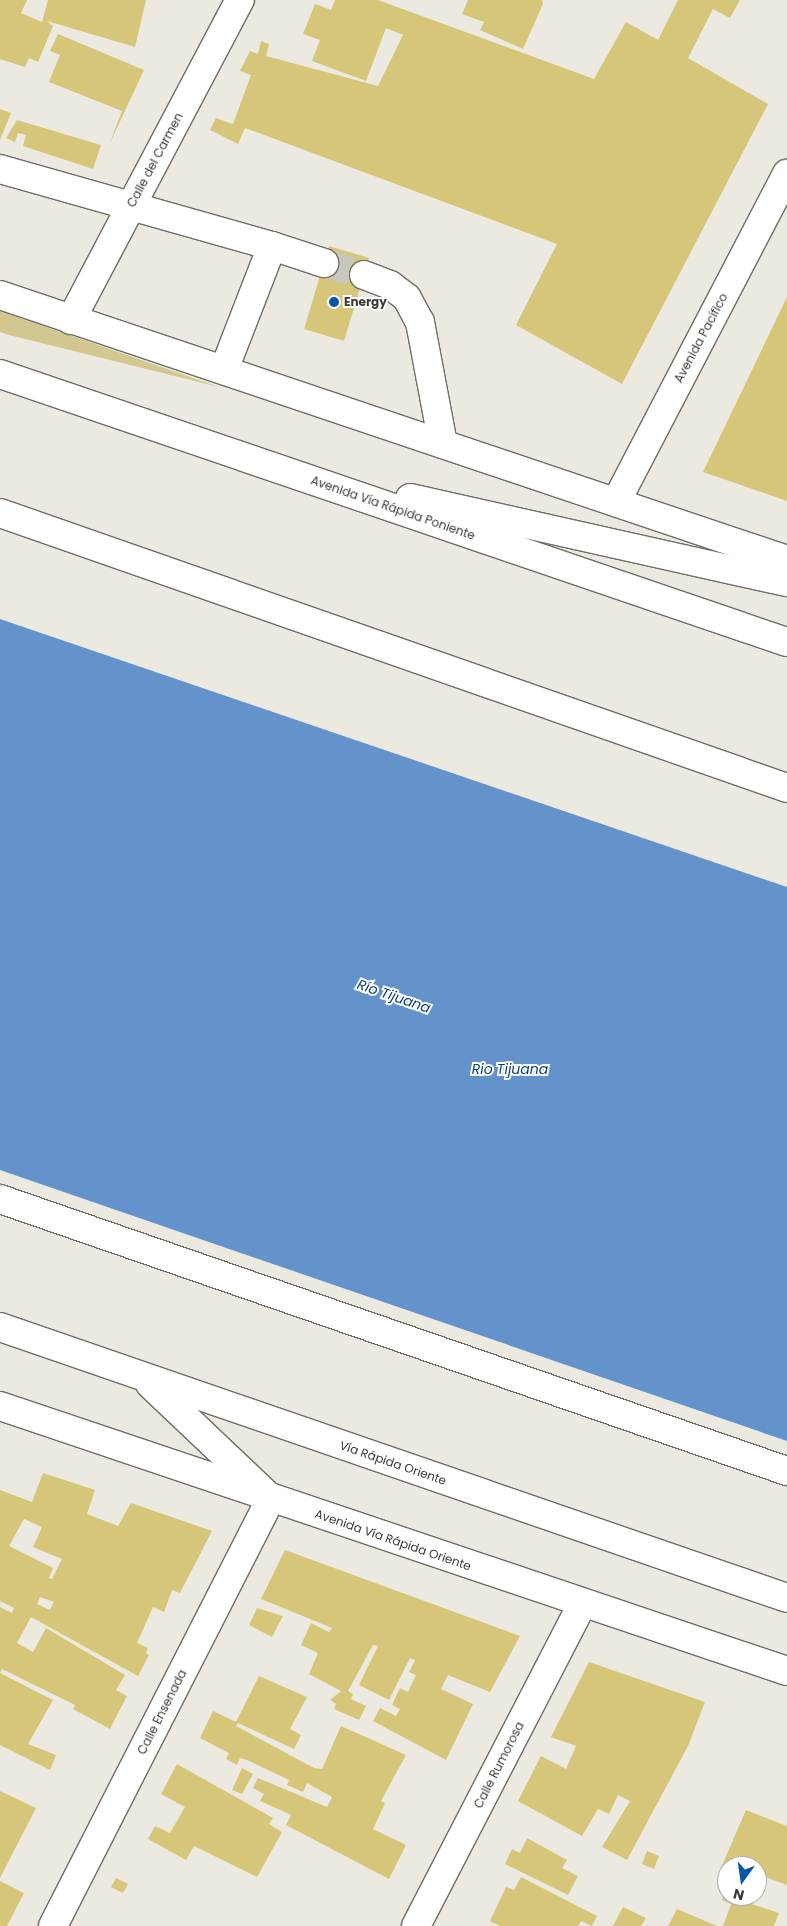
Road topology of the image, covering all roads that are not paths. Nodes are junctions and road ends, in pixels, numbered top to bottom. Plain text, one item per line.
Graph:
1 (240, 0) edge
2 (0, 169) edge
3 (787, 174) edge
4 (130, 207) junction
5 (272, 246) junction
6 (324, 263) tunnel mouth
7 (364, 275) tunnel mouth
8 (0, 295) edge
9 (72, 320) junction
10 (224, 370) junction
11 (6, 375) edge
12 (443, 444) junction
13 (268, 466) junction
14 (616, 502) junction
15 (0, 513) edge
16 (787, 560) edge
17 (787, 582) edge
18 (787, 642) edge
19 (787, 788) edge
20 (0, 1199) edge
21 (0, 1327) edge
22 (144, 1378) junction
23 (0, 1406) edge
24 (787, 1471) edge
25 (271, 1499) junction
26 (787, 1598) edge
27 (582, 1605) junction
28 (787, 1671) edge
29 (53, 1926) edge
30 (416, 1926) edge

1 - 4 main road, Calle del Carmen
2 - 4 main road
3 - 14 main road, Avenida Pacífico
4 - 5 main road
4 - 9 main road, Calle del Carmen
5 - 6 main road
5 - 10 main road
7 - 12 main road
8 - 9 main road
9 - 10 main road
10 - 12 main road
11 - 13 main road, Avenida Vía Rápida Poniente
12 - 14 main road
13 - 17 main road
13 - 18 main road, Avenida Vía Rápida Poniente
14 - 16 main road
15 - 19 main road
20 - 24 main road
21 - 22 main road, Vía Rápida Oriente
22 - 25 main road
22 - 26 main road, Vía Rápida Oriente
23 - 25 main road, Avenida Vía Rápida Oriente
25 - 27 main road, Avenida Vía Rápida Oriente
25 - 29 main road, Calle Ensenada
27 - 28 main road, Avenida Vía Rápida Oriente
27 - 30 main road, Calle Rumorosa

